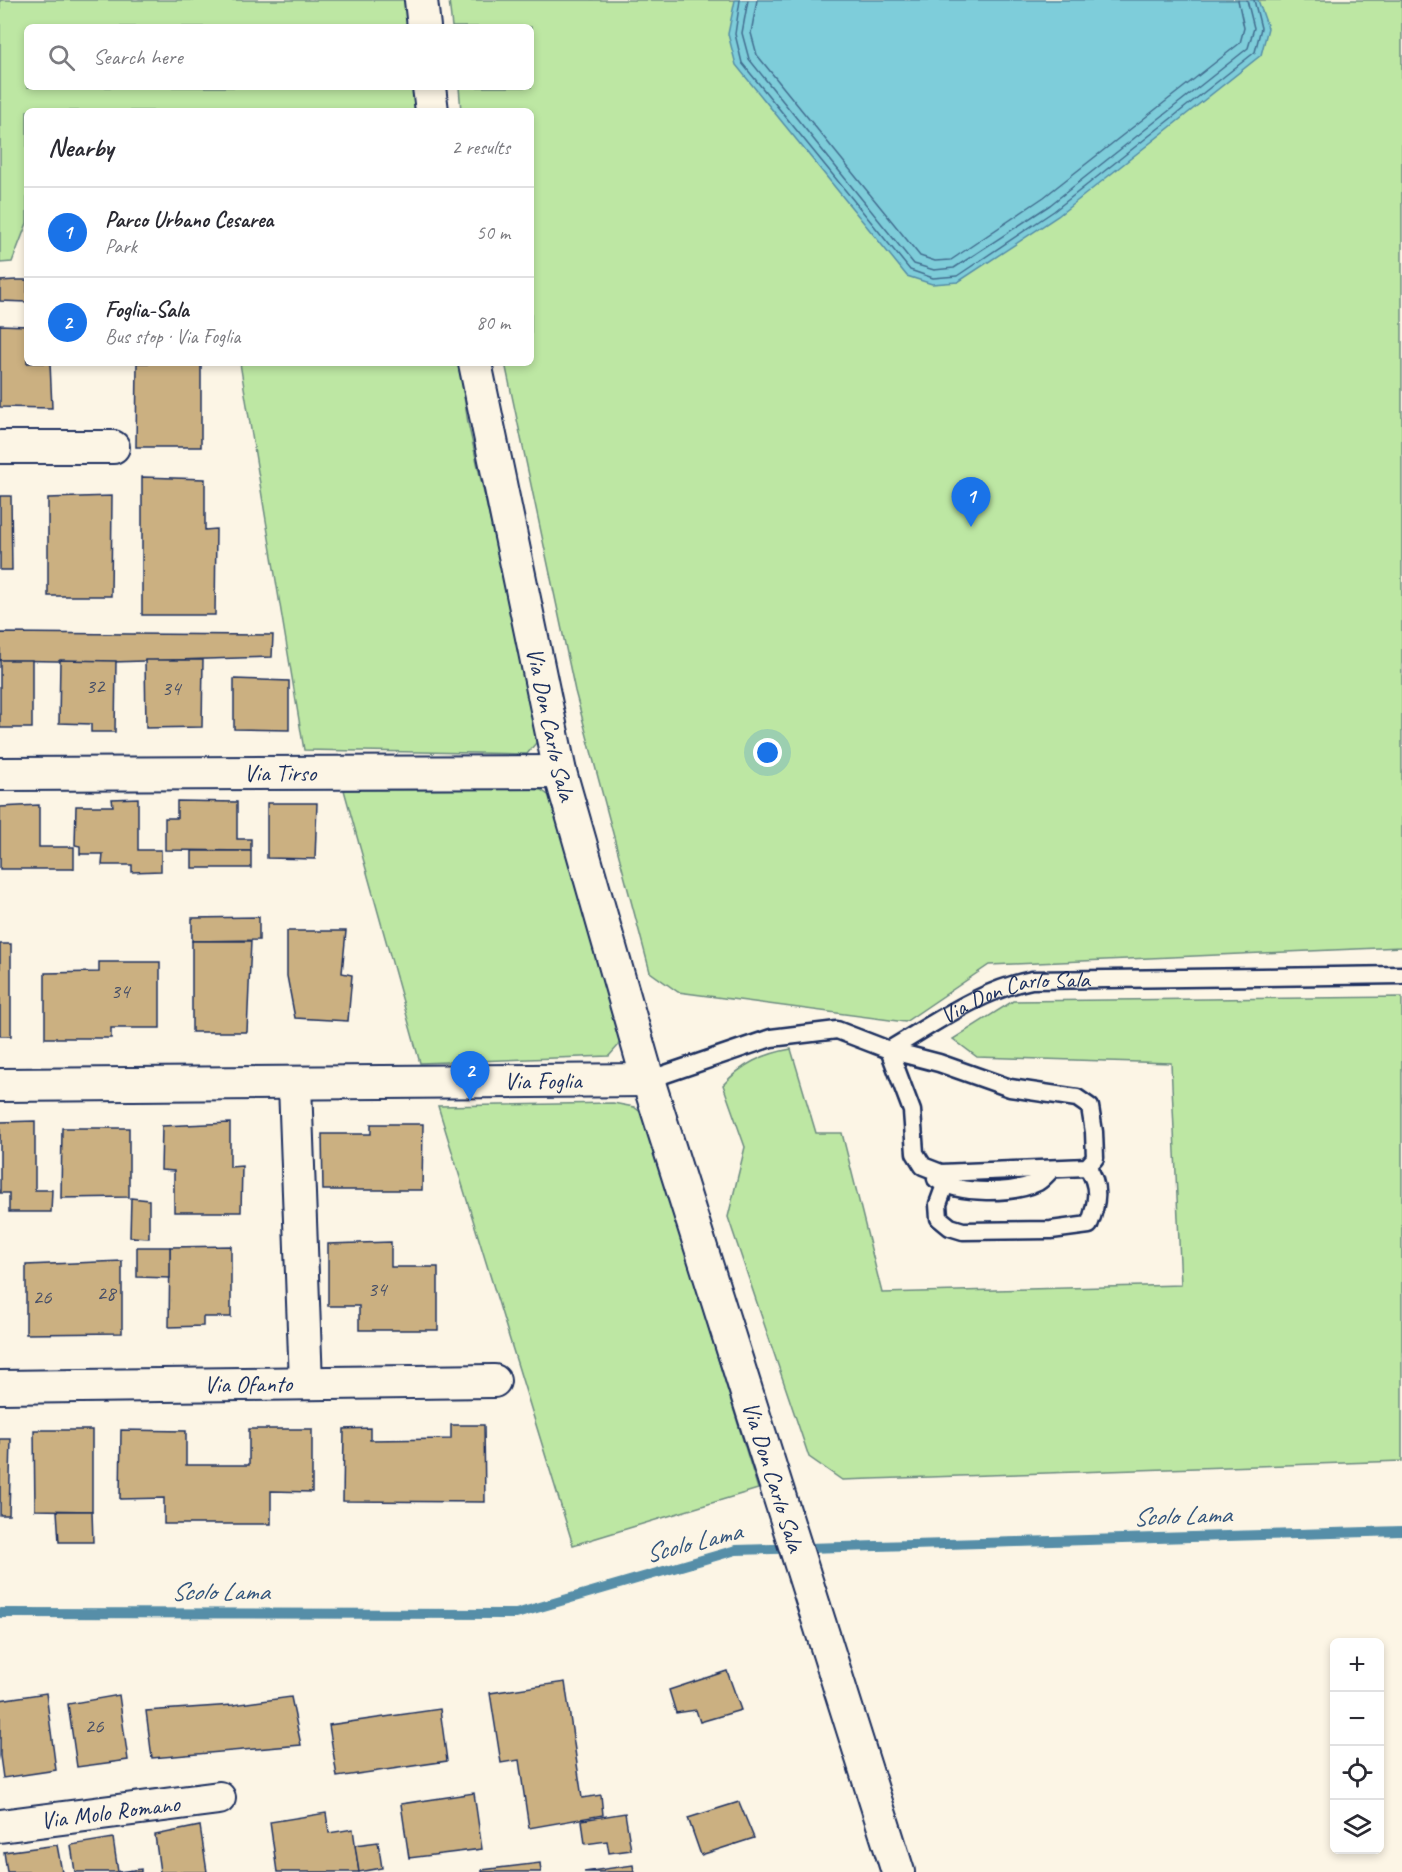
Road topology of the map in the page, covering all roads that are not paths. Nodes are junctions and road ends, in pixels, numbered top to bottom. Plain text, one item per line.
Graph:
1 (421, 0) edge
2 (424, 24) edge
3 (429, 90) edge
4 (432, 108) edge
5 (477, 366) edge
6 (0, 447) edge
7 (113, 447) dead end
8 (560, 772) junction
9 (0, 774) edge
10 (1402, 975) edge
11 (890, 1050) junction
12 (648, 1080) junction
13 (0, 1085) edge
14 (295, 1085) junction
15 (922, 1166) junction
16 (1087, 1167) junction
17 (1052, 1169) junction
18 (945, 1185) junction
19 (494, 1381) dead end
20 (306, 1383) junction
21 (0, 1386) edge
22 (219, 1798) dead end
23 (0, 1826) edge
24 (898, 1872) edge

1 - 2 street
3 - 4 street
5 - 8 street, Via Don Carlo Sala
6 - 7 street
8 - 9 street, Via Tirso
8 - 12 street, Via Don Carlo Sala
10 - 11 lane, Via Don Carlo Sala
11 - 12 lane
11 - 15 lane
11 - 16 lane
12 - 14 street, Via Foglia
12 - 24 street, Via Don Carlo Sala
13 - 14 street, Via Foglia
14 - 20 street
15 - 17 lane
15 - 18 lane
16 - 17 lane
16 - 18 lane
17 - 18 lane
19 - 20 street, Via Ofanto
20 - 21 street, Via Ofanto
22 - 23 street, Via Molo Romano

